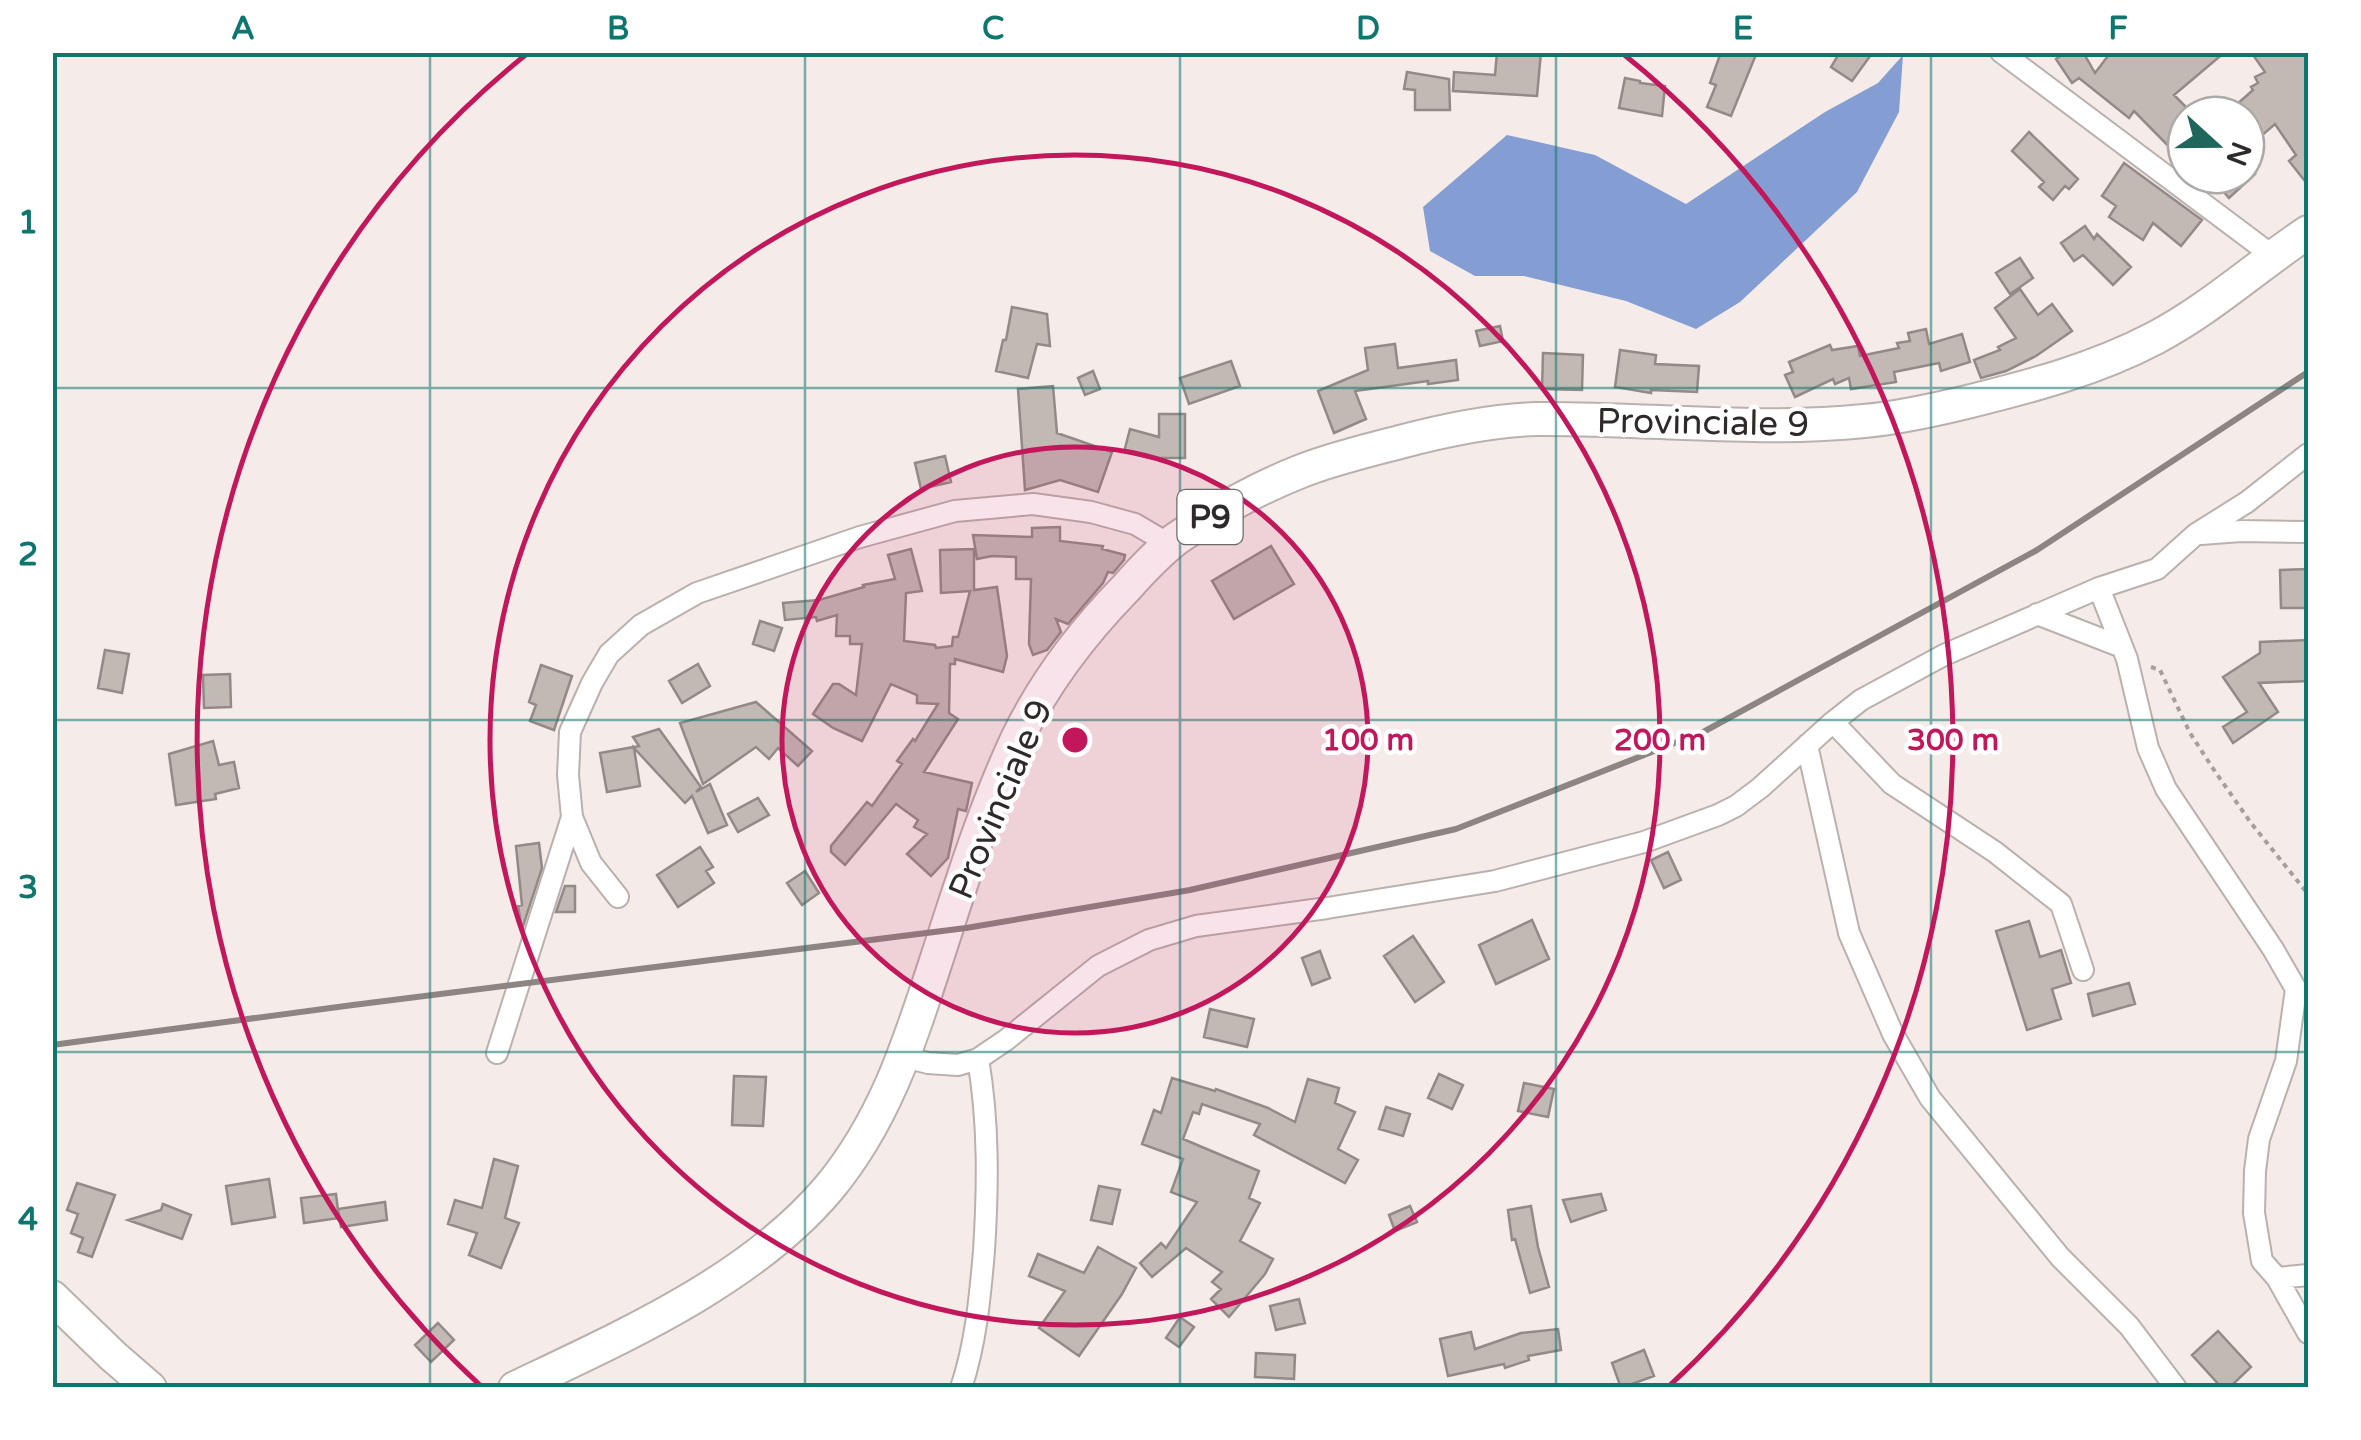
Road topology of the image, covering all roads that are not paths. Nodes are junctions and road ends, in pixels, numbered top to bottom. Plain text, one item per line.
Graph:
1 (2001, 52) edge
2 (2308, 232) edge
3 (2273, 256) junction
4 (2308, 454) edge
5 (2308, 532) edge
6 (2196, 534) junction
7 (1169, 544) junction
8 (2099, 588) junction
9 (2037, 614) junction
10 (2125, 653) junction
11 (1833, 722) junction
12 (1807, 746) junction
13 (572, 817) junction
14 (618, 897) dead end
15 (2083, 970) dead end
16 (2296, 989) junction
17 (2308, 1010) edge
18 (497, 1052) dead end
19 (905, 1057) junction
20 (978, 1059) junction
21 (2308, 1276) edge
22 (2277, 1278) junction
23 (52, 1297) edge
24 (2308, 1333) edge
25 (150, 1388) edge
26 (515, 1388) edge
27 (961, 1388) edge
28 (2176, 1388) edge

1 - 3 street
2 - 3 main road, Provinciale 9 / P9
3 - 7 main road, Provinciale 9 / P9
4 - 6 street
5 - 6 street
6 - 8 street
7 - 13 street
7 - 19 main road, Provinciale 9 / P9
8 - 9 street
8 - 10 street
9 - 10 street
9 - 11 street
10 - 16 street
11 - 12 street
11 - 15 street
12 - 20 street
12 - 28 street
13 - 14 street
13 - 18 street
16 - 17 street
16 - 22 street
19 - 20 street
19 - 26 main road, Provinciale 9 / P9
20 - 27 street
21 - 22 street
22 - 24 street
23 - 25 main road

